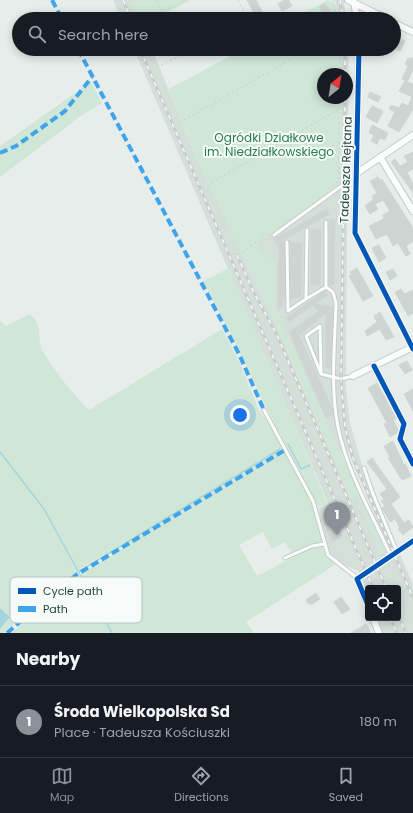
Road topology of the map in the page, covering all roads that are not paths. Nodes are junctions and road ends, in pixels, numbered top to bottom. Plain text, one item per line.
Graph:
1 (348, 0) edge
2 (354, 2) edge
3 (356, 12) edge
4 (373, 12) edge
5 (401, 26) edge
6 (413, 32) edge
7 (359, 56) edge
8 (413, 135) edge
9 (380, 157) junction
10 (357, 173) junction
11 (356, 184) junction
12 (413, 211) edge
13 (326, 222) dead end
14 (306, 230) dead end
15 (274, 235) dead end
16 (287, 242) dead end
17 (326, 287) junction
18 (306, 299) junction
19 (413, 348) edge
20 (374, 366) junction
21 (321, 374) junction
22 (353, 376) joint
23 (334, 377) junction
24 (264, 410) dead end
25 (413, 464) edge
26 (364, 468) dead end
27 (413, 541) edge
28 (324, 544) junction
29 (394, 554) junction
30 (285, 558) dead end
31 (357, 578) junction
32 (365, 598) edge
33 (374, 621) edge
34 (379, 633) edge

1 - 2 street
2 - 3 street
2 - 4 street
5 - 6 street
7 - 10 street, Tadeusza Rejtana
8 - 9 street
9 - 10 street
9 - 12 street
10 - 11 street, Tadeusza Rejtana
11 - 15 lane
11 - 19 street, Tadeusza Rejtana
13 - 17 lane
14 - 18 lane
16 - 18 lane
17 - 18 lane
17 - 23 lane
19 - 20 street
20 - 22 street
20 - 25 street
21 - 21 lane
21 - 23 lane
22 - 23 lane
23 - 29 lane
24 - 28 lane
26 - 29 lane
27 - 29 street
28 - 30 lane
28 - 31 lane
29 - 31 street
31 - 32 street
33 - 34 street

